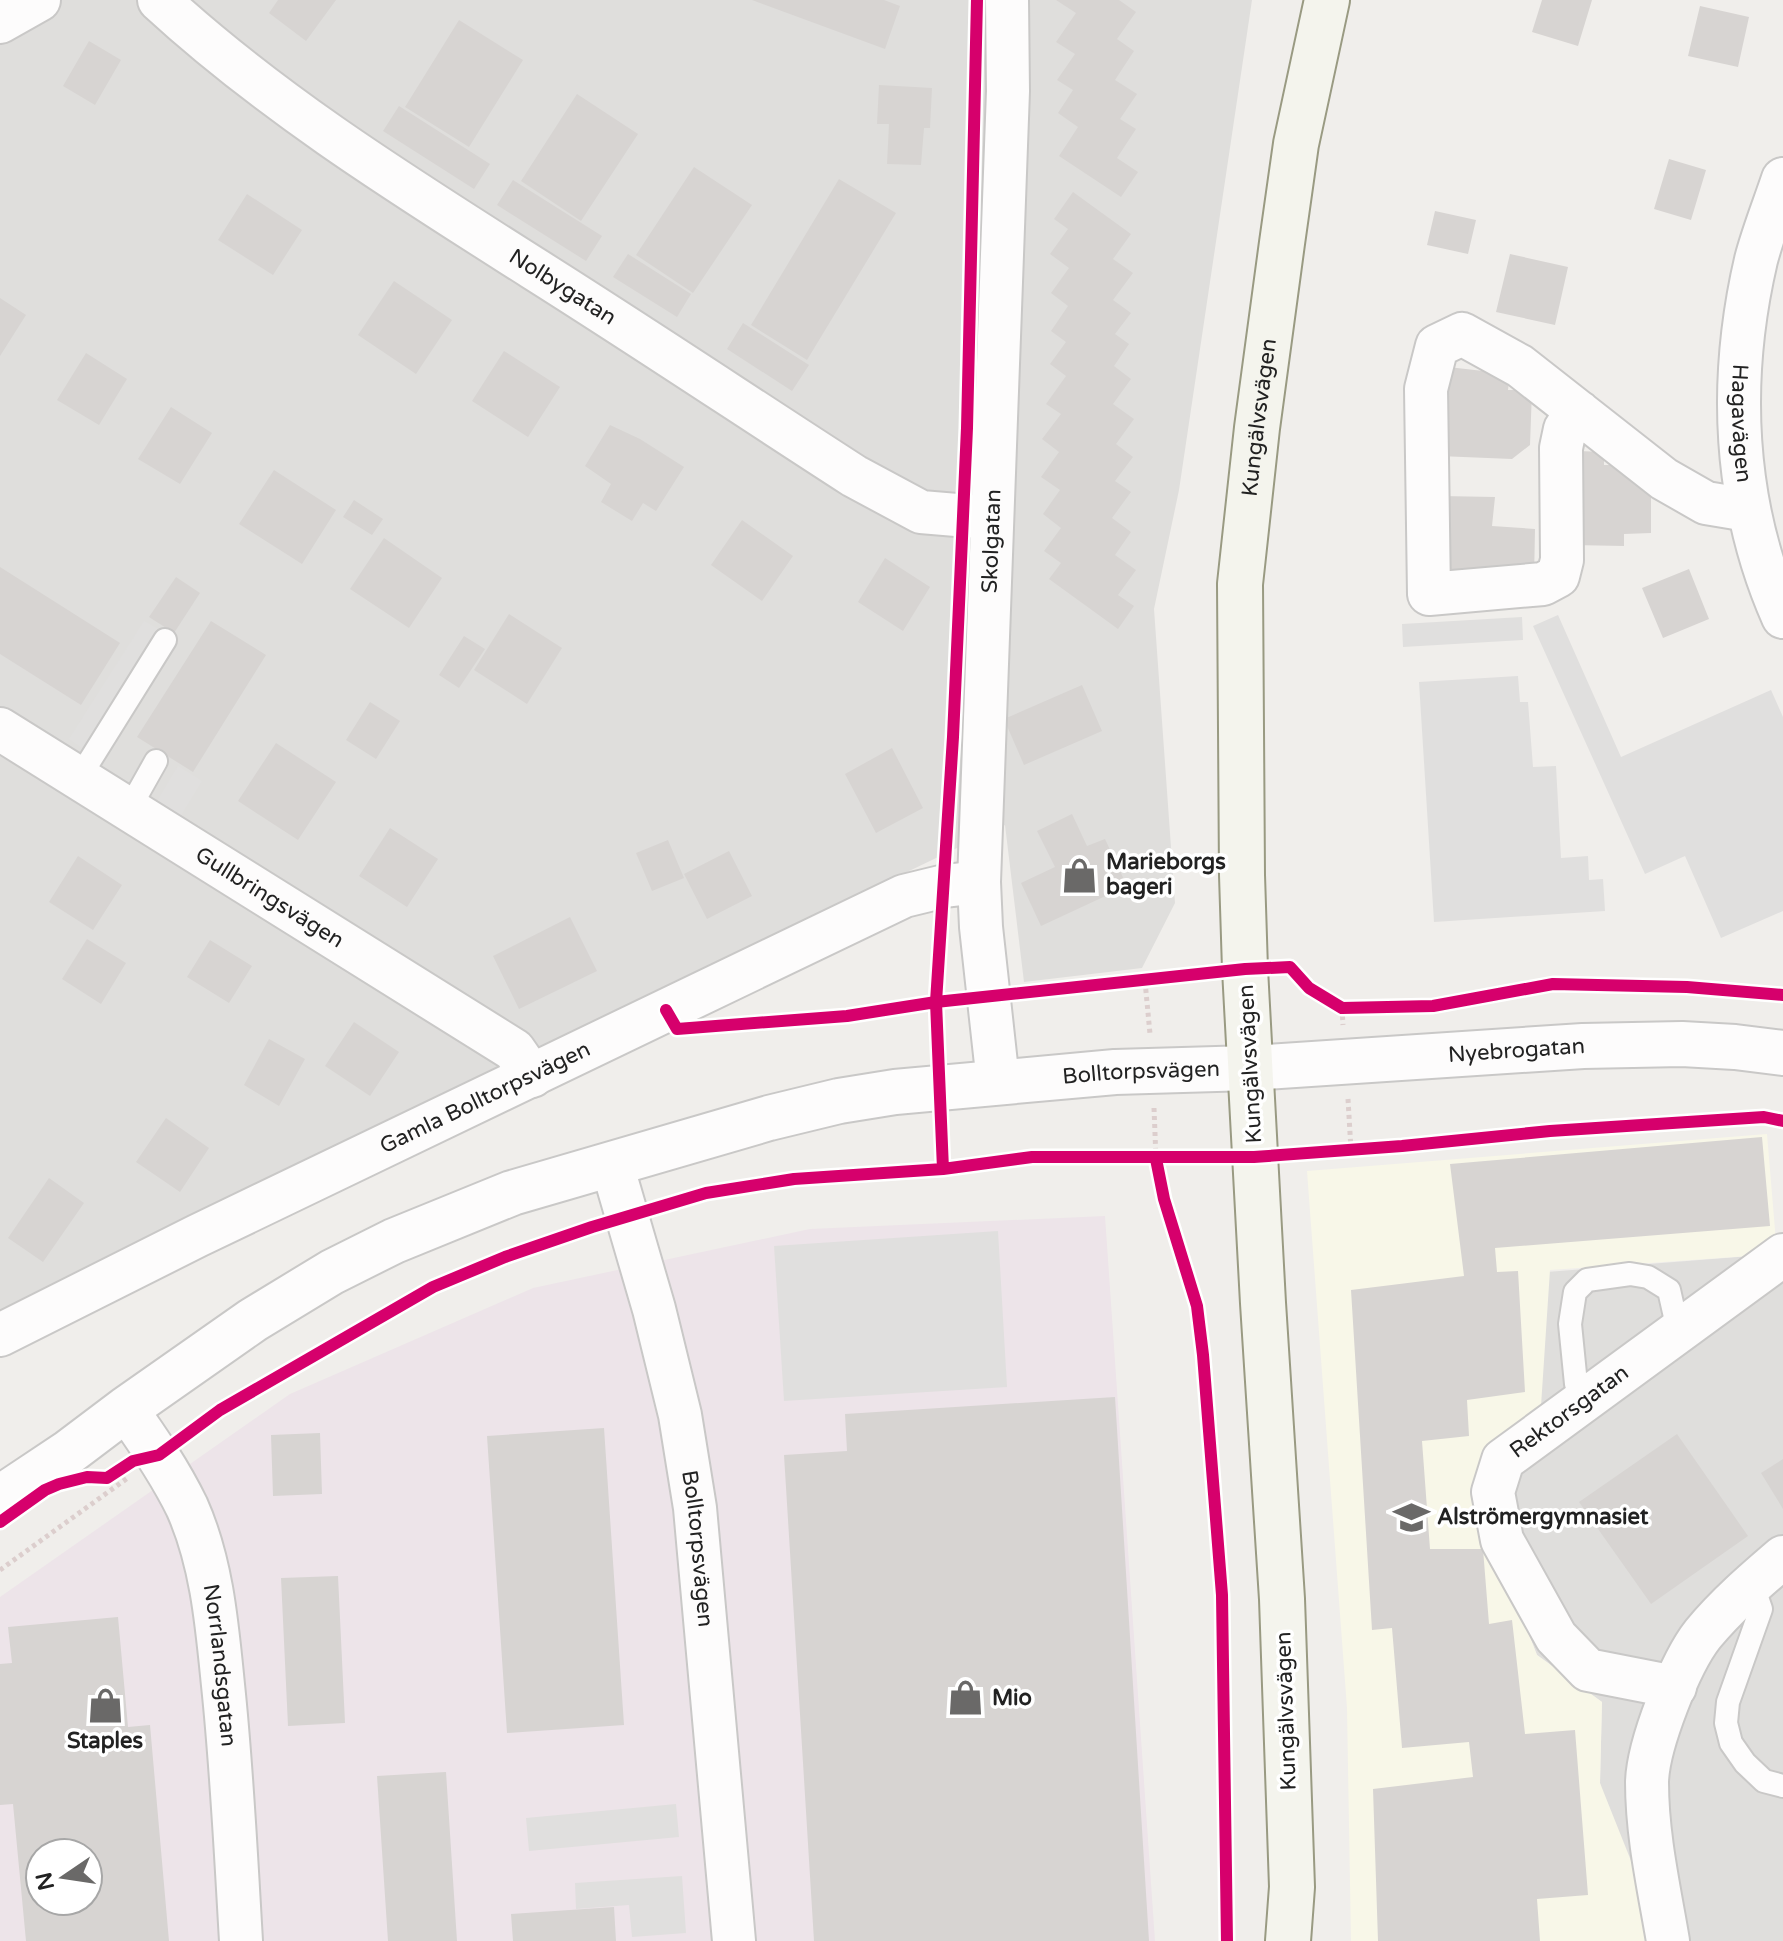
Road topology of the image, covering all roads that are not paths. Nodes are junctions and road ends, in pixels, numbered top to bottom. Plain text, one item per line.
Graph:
1 (39, 0) edge
2 (159, 0) edge
3 (1007, 0) edge
4 (1327, 0) edge
5 (0, 22) edge
6 (1783, 179) edge
7 (1579, 412) junction
8 (1748, 510) junction
9 (992, 518) junction
10 (1783, 617) edge
11 (165, 640) dead end
12 (0, 729) edge
13 (156, 761) dead end
14 (79, 778) junction
15 (129, 809) junction
16 (979, 882) junction
17 (1783, 1053) edge
18 (1250, 1068) junction
19 (532, 1076) junction
20 (998, 1082) junction
21 (612, 1165) junction
22 (1783, 1255) edge
23 (1678, 1330) junction
24 (0, 1335) edge
25 (1586, 1401) junction
26 (126, 1409) junction
27 (0, 1498) edge
28 (1768, 1570) edge
29 (1675, 1687) junction
30 (1783, 1786) edge
31 (241, 1941) edge
32 (734, 1941) edge
33 (1288, 1941) edge
34 (1668, 1941) edge

1 - 5 street
2 - 9 street, Nolbygatan
3 - 9 street, Skolgatan
4 - 18 main road, Kungälvsvägen
6 - 8 street, Hagavägen
7 - 7 street
7 - 8 street
8 - 10 street, Hagavägen
9 - 16 street, Skolgatan
11 - 14 lane
12 - 14 street, Gullbringsvägen
13 - 15 lane
14 - 15 street, Gullbringsvägen
15 - 19 street, Gullbringsvägen
16 - 19 street, Gamla Bolltorpsvägen
16 - 20 street, Skolgatan
17 - 18 street, Nyebrogatan
18 - 20 street, Bolltorpsvägen
18 - 33 main road, Kungälvsvägen
19 - 24 street, Gamla Bolltorpsvägen
20 - 21 street, Bolltorpsvägen
21 - 26 street, Bolltorpsvägen
21 - 32 street, Bolltorpsvägen
22 - 23 street, Rektorsgatan
23 - 25 street, Rektorsgatan
23 - 25 lane
25 - 29 street, Rektorsgatan
26 - 27 street, Bolltorpsvägen
26 - 31 street, Norrlandsgatan
28 - 29 street
28 - 30 lane
29 - 34 street

